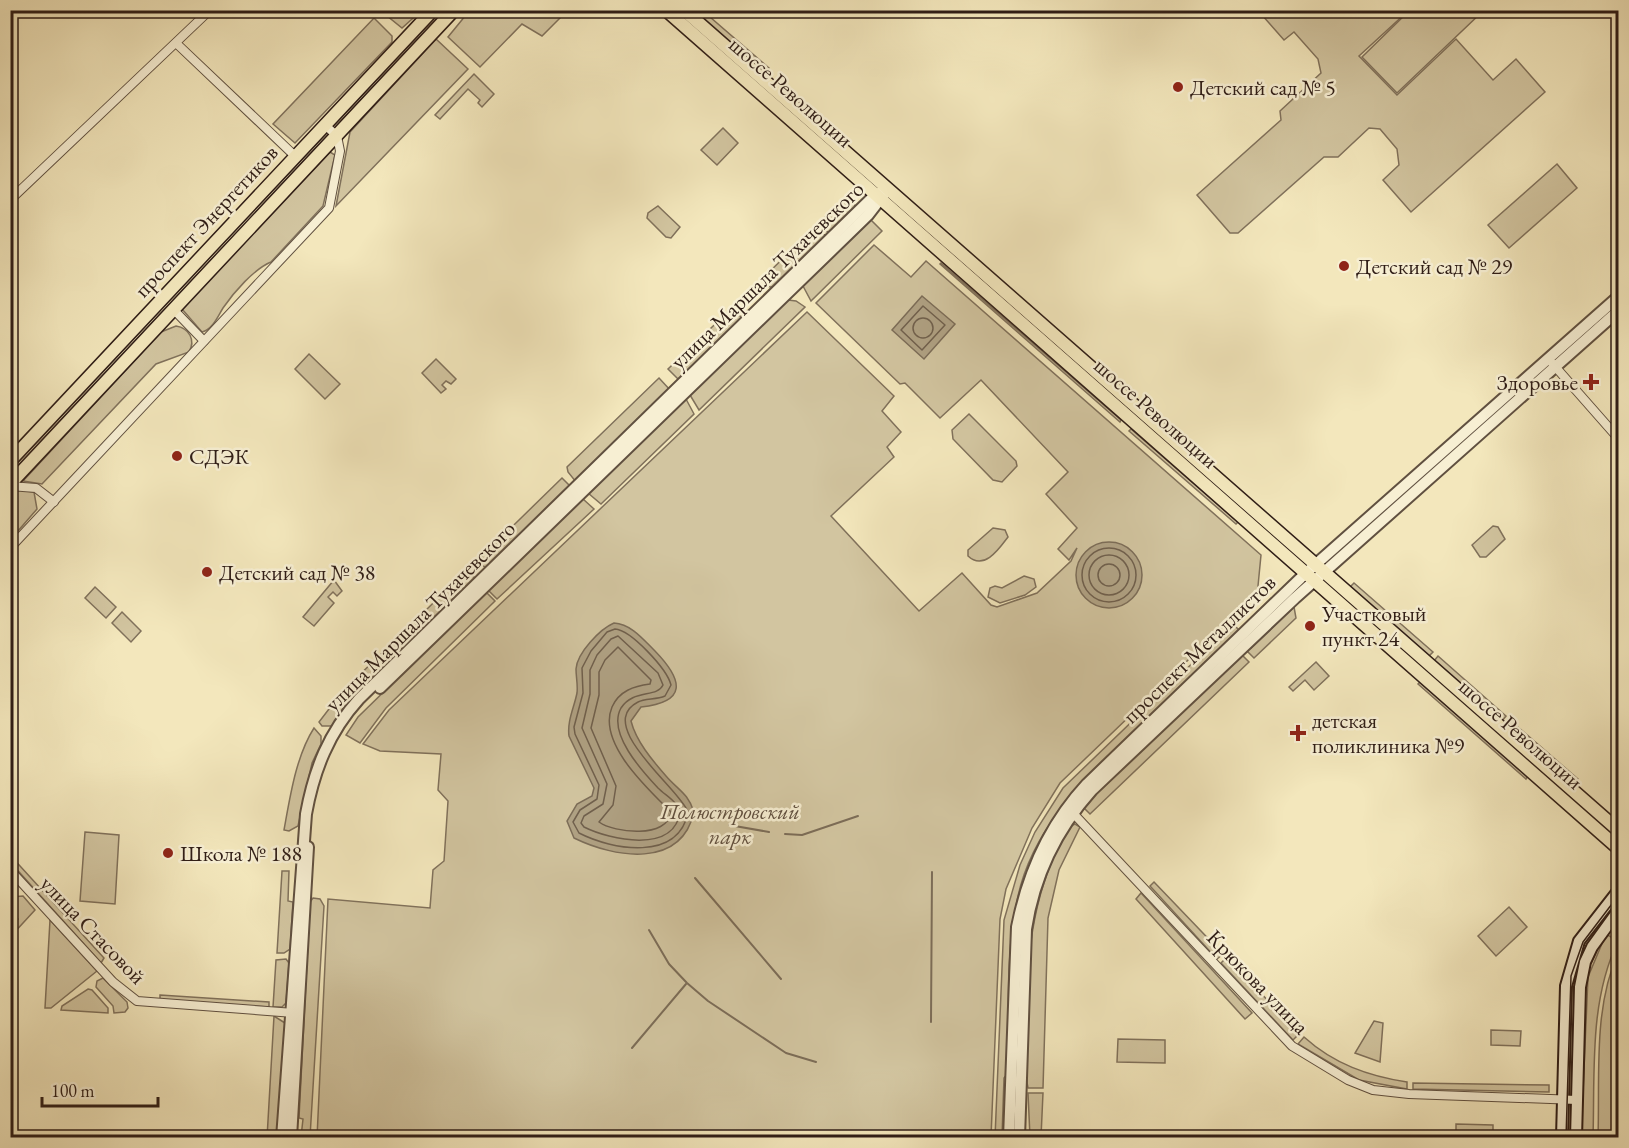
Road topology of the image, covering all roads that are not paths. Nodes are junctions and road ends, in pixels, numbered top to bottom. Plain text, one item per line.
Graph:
1 (210, 10) edge
2 (433, 10) edge
3 (454, 10) edge
4 (666, 10) edge
5 (684, 10) edge
6 (176, 43) junction
7 (325, 125) junction
8 (337, 136) junction
9 (296, 157) junction
10 (881, 194) junction
11 (10, 200) edge
12 (1618, 297) edge
13 (174, 310) junction
14 (1618, 311) edge
15 (204, 341) junction
16 (1552, 363) junction
17 (1618, 438) edge
18 (10, 461) edge
19 (10, 485) edge
20 (54, 502) junction
21 (10, 548) edge
22 (1315, 573) junction
23 (1070, 810) junction
24 (1618, 831) edge
25 (1618, 848) edge
26 (10, 870) edge
27 (1618, 891) edge
28 (1618, 911) edge
29 (294, 1013) junction
30 (1563, 1099) junction
31 (1577, 1100) junction
32 (282, 1137) edge
33 (291, 1137) edge
34 (1009, 1137) edge
35 (1019, 1137) edge
36 (1562, 1137) edge
37 (1576, 1137) edge

1 - 6 street
2 - 7 main road, проспект Энергетиков
3 - 8 main road, проспект Энергетиков
4 - 10 main road, шоссе Революции
5 - 10 main road, шоссе Революции
6 - 9 street
6 - 11 street
7 - 8 street
7 - 9 main road, проспект Энергетиков
8 - 13 main road, проспект Энергетиков
8 - 15 street
9 - 18 main road, проспект Энергетиков
10 - 22 main road, шоссе Революции
10 - 29 street, улица Маршала Тухачевского
12 - 16 street, проспект Металлистов
13 - 15 street
13 - 19 main road, проспект Энергетиков
14 - 16 street, проспект Металлистов
15 - 20 street
16 - 17 street
16 - 22 street, проспект Металлистов
19 - 20 street
20 - 21 street
22 - 23 street, проспект Металлистов
22 - 24 main road, шоссе Революции
22 - 25 main road, шоссе Революции
23 - 30 street, Крюкова улица
23 - 34 street, проспект Металлистов
23 - 35 street, проспект Металлистов
26 - 29 street, улица Стасовой
27 - 30 street
28 - 31 street
29 - 32 street, улица Маршала Тухачевского
29 - 33 street, улица Маршала Тухачевского
30 - 31 street, Крюкова улица
30 - 36 street
31 - 37 street

